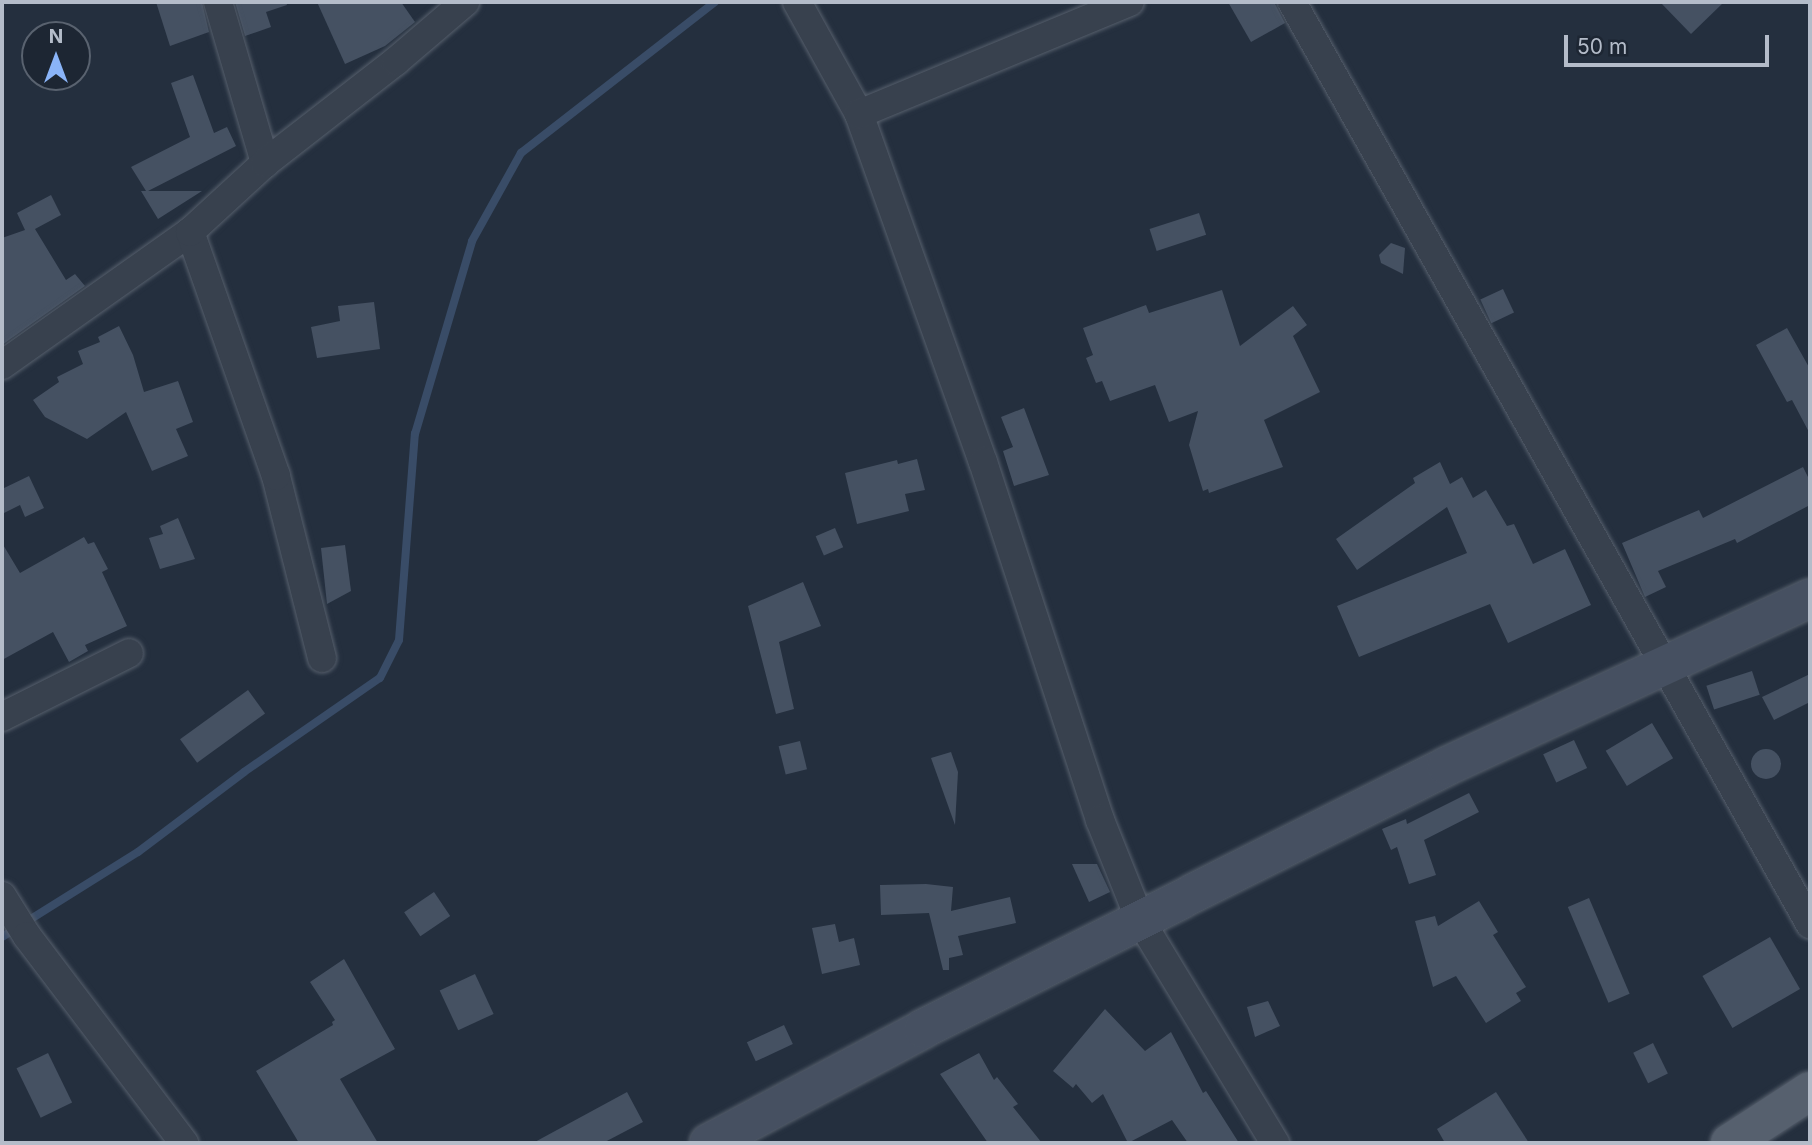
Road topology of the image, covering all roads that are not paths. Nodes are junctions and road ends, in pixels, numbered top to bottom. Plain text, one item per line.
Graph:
1 (218, 2) edge
2 (466, 2) edge
3 (797, 2) edge
4 (1130, 2) edge
5 (1292, 2) edge
6 (859, 114) junction
7 (265, 163) junction
8 (190, 232) junction
9 (2, 365) edge
10 (1810, 598) edge
11 (129, 653) dead end
12 (322, 658) dead end
13 (1666, 665) junction
14 (2, 717) edge
15 (2, 896) edge
16 (1140, 920) junction
17 (1810, 924) edge
18 (1810, 1091) edge
19 (184, 1143) edge
20 (709, 1143) edge
21 (1275, 1143) edge
22 (1730, 1143) edge

1 - 7 street
2 - 7 street
3 - 6 street
4 - 6 street
5 - 13 street
6 - 16 street
7 - 8 street
8 - 9 street
8 - 12 street
10 - 13 main road
11 - 14 street
13 - 16 main road
13 - 17 street
15 - 19 street
16 - 20 main road
16 - 21 street
18 - 22 main road

